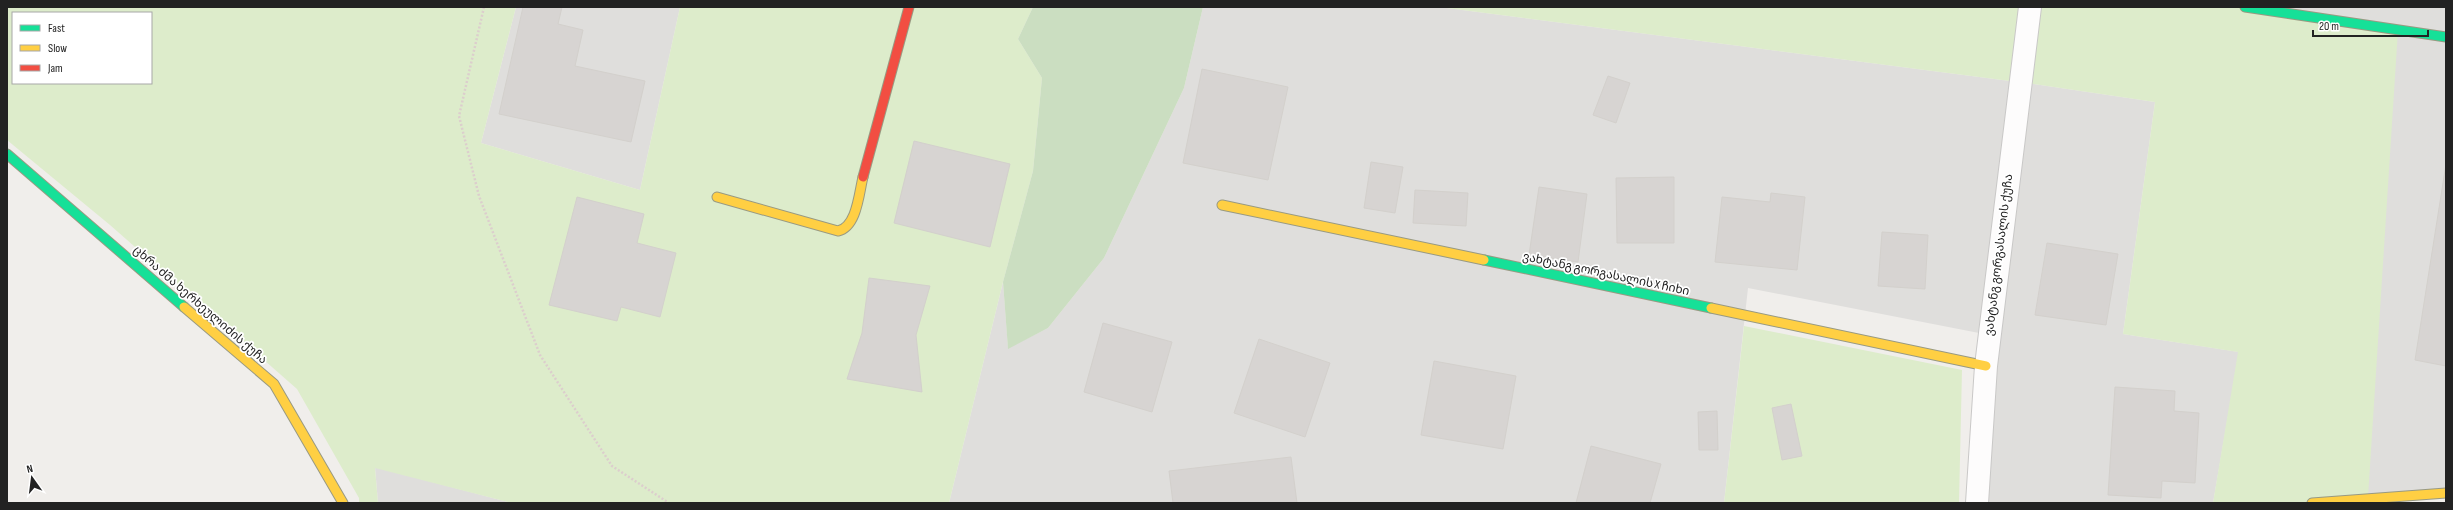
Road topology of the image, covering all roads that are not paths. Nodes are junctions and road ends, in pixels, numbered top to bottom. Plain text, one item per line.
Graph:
1 (909, 7) edge
2 (2030, 7) edge
3 (2245, 7) edge
4 (2446, 37) edge
5 (7, 154) edge
6 (717, 197) dead end
7 (1222, 205) dead end
8 (1986, 366) junction
9 (2446, 493) edge
10 (343, 503) edge
11 (1977, 503) edge
12 (2312, 503) edge

1 - 6 street
2 - 8 street, ვახტანგ გორგასალის ქუჩა
3 - 4 street
5 - 10 street, ცხრა ძმა ხერხეულიძის ქუჩა
7 - 8 street, ვახტანგ გორგასალის X ჩიხი
8 - 11 street, ვახტანგ გორგასალის ქუჩა
9 - 12 street

